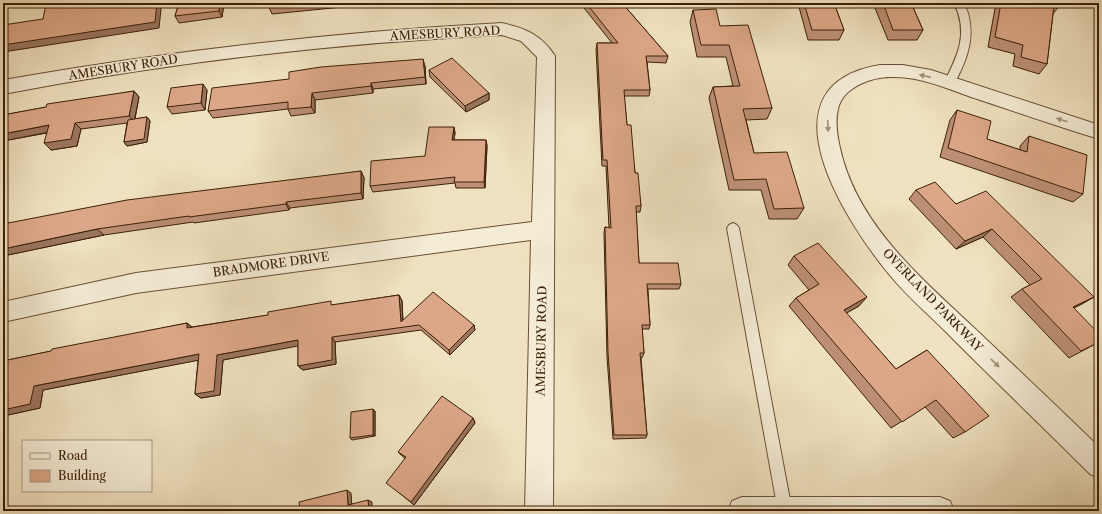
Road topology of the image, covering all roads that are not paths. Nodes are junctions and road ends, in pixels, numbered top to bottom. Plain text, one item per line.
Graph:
1 (959, 3) edge
2 (949, 83) junction
3 (3, 87) edge
4 (1099, 132) edge
5 (733, 228) dead end
6 (542, 230) junction
7 (3, 312) edge
8 (1099, 465) edge
9 (539, 511) edge
10 (742, 511) edge
11 (785, 511) edge
12 (940, 511) edge

1 - 2 lane
4 -> 2 street, OVERLAND PARKWAY
2 -> 8 street, OVERLAND PARKWAY
3 - 6 street, AMESBURY ROAD
5 - 11 lane
6 - 7 street, BRADMORE DRIVE
6 - 9 street, AMESBURY ROAD
10 - 11 street
11 - 12 street

